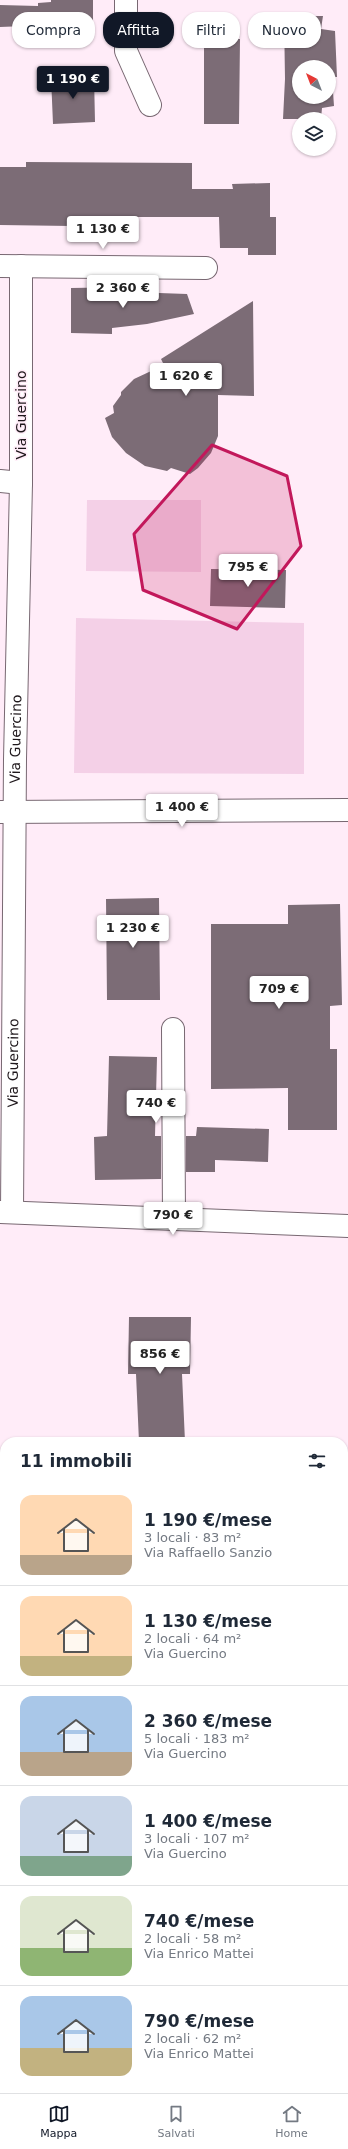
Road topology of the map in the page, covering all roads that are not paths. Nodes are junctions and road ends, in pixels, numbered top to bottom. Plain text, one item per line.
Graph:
1 (126, 0) edge
2 (150, 105) dead end
3 (0, 266) edge
4 (21, 266) junction
5 (206, 268) dead end
6 (11, 482) edge
7 (8, 759) edge
8 (348, 810) edge
9 (7, 812) edge
10 (173, 1029) dead end
11 (6, 1212) edge
12 (174, 1219) junction
13 (348, 1226) edge

1 - 2 street
3 - 4 street
4 - 5 street
4 - 6 street, Via Guercino
6 - 7 street, Via Guercino
7 - 9 street, Via Guercino
8 - 9 street
9 - 11 street, Via Guercino
10 - 12 street
11 - 12 street
12 - 13 street

